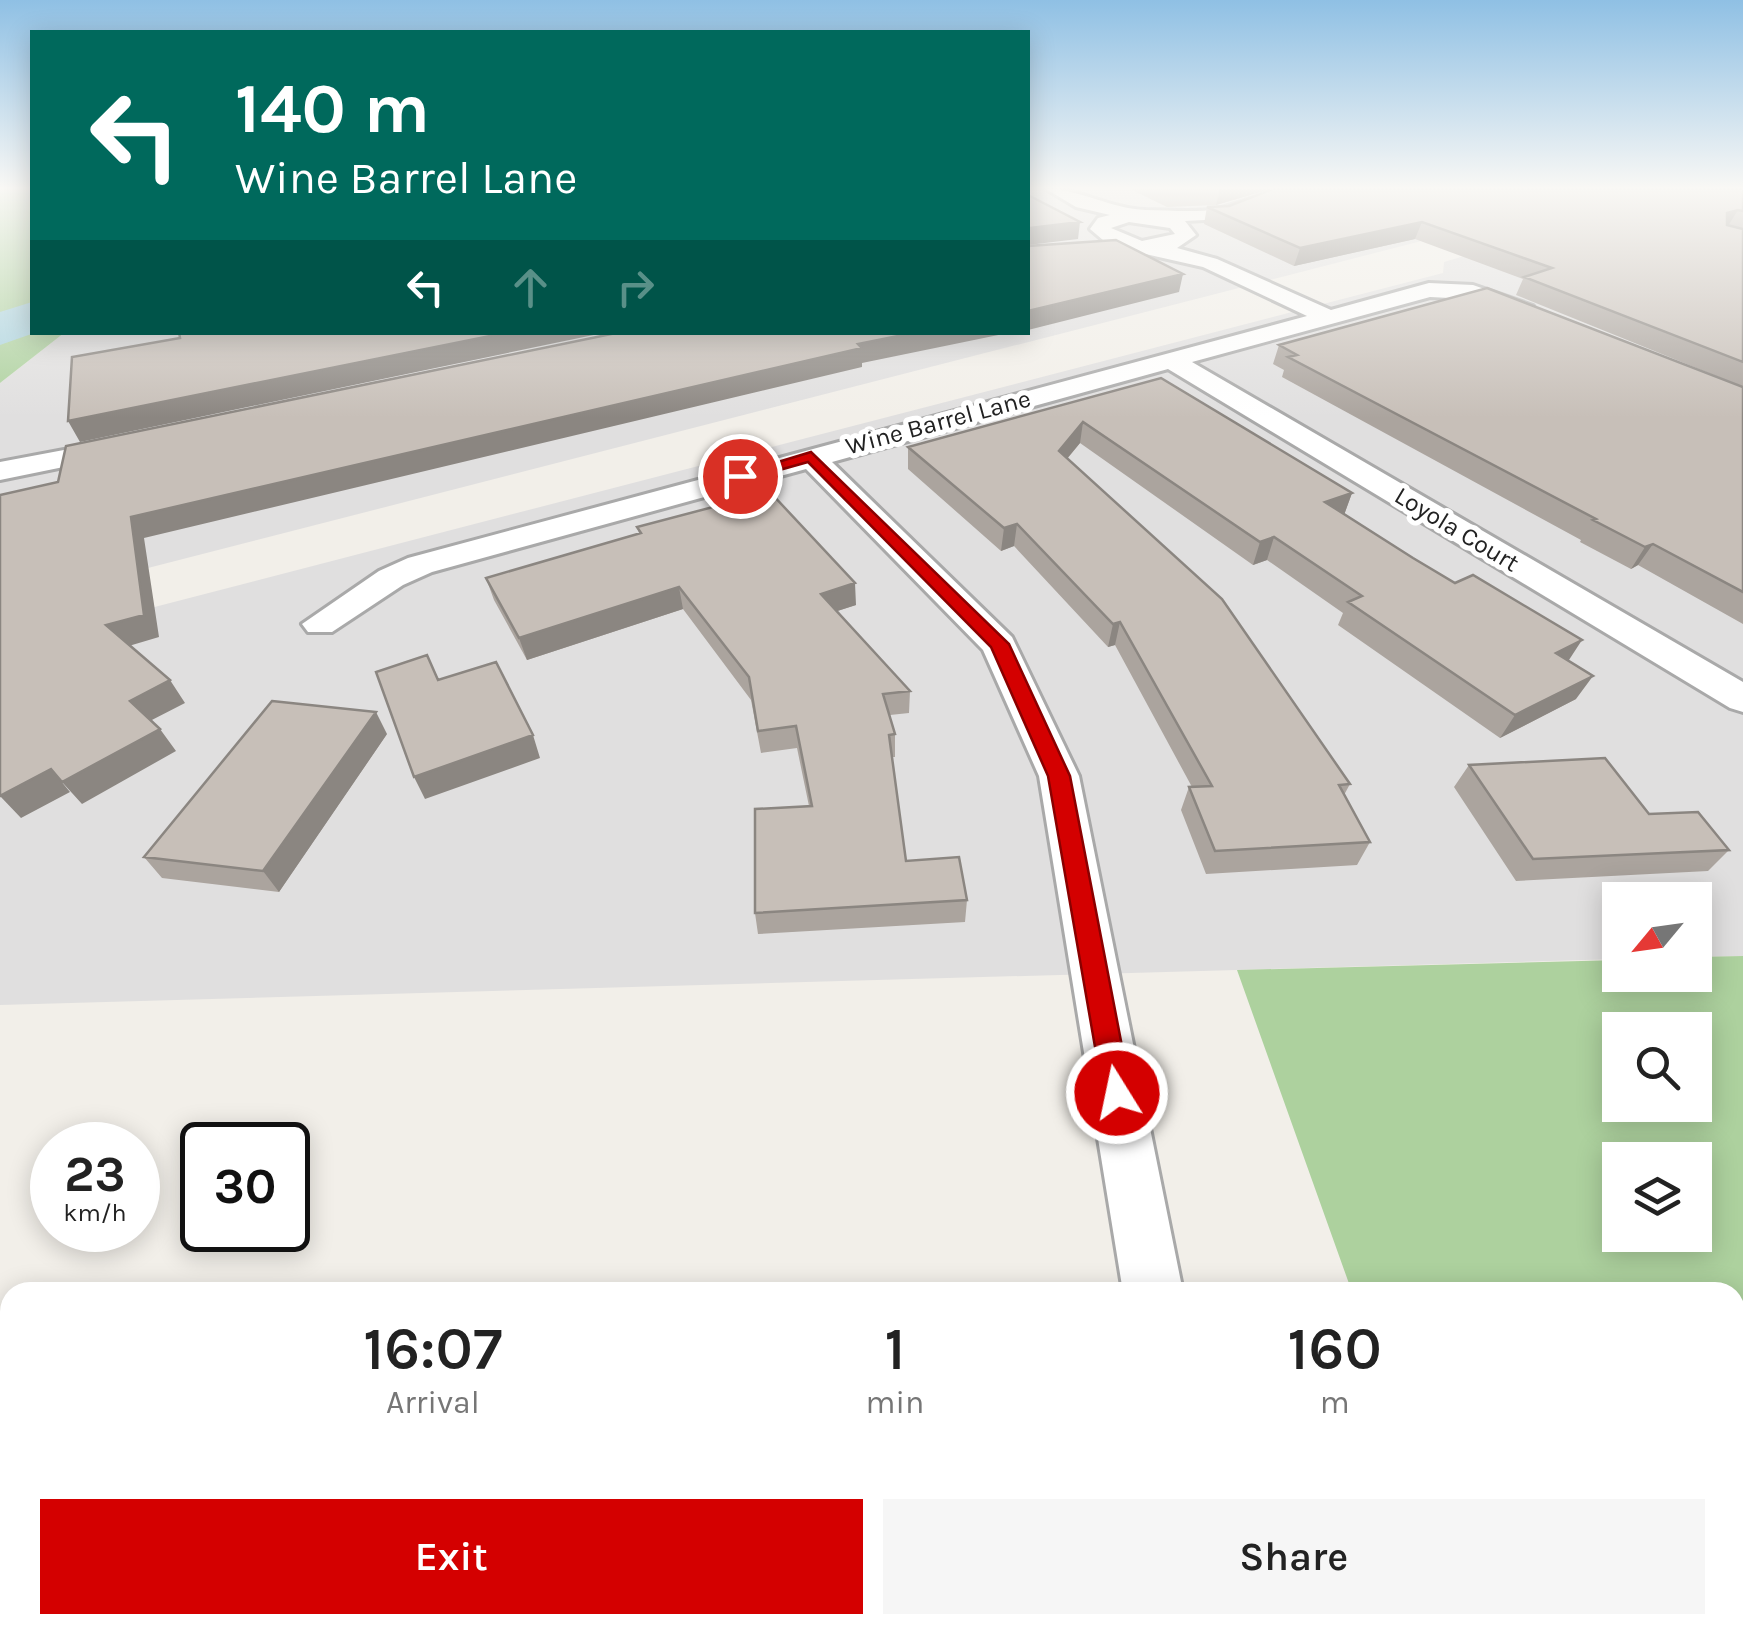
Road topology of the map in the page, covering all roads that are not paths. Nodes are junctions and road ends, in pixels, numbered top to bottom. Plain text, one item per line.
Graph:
1 (1217, 265) edge
2 (1328, 318) junction
3 (1545, 319) edge
4 (1171, 360) junction
5 (147, 442) edge
6 (811, 457) junction
7 (0, 472) edge
8 (320, 624) dead end
9 (1743, 699) edge
10 (1151, 1282) edge

1 - 2 street
2 - 3 street, Wine Barrel Lane
2 - 4 street, Wine Barrel Lane
4 - 6 street, Wine Barrel Lane
4 - 9 street, Loyola Court
5 - 7 street
6 - 8 street, Wine Barrel Lane
6 - 10 street

